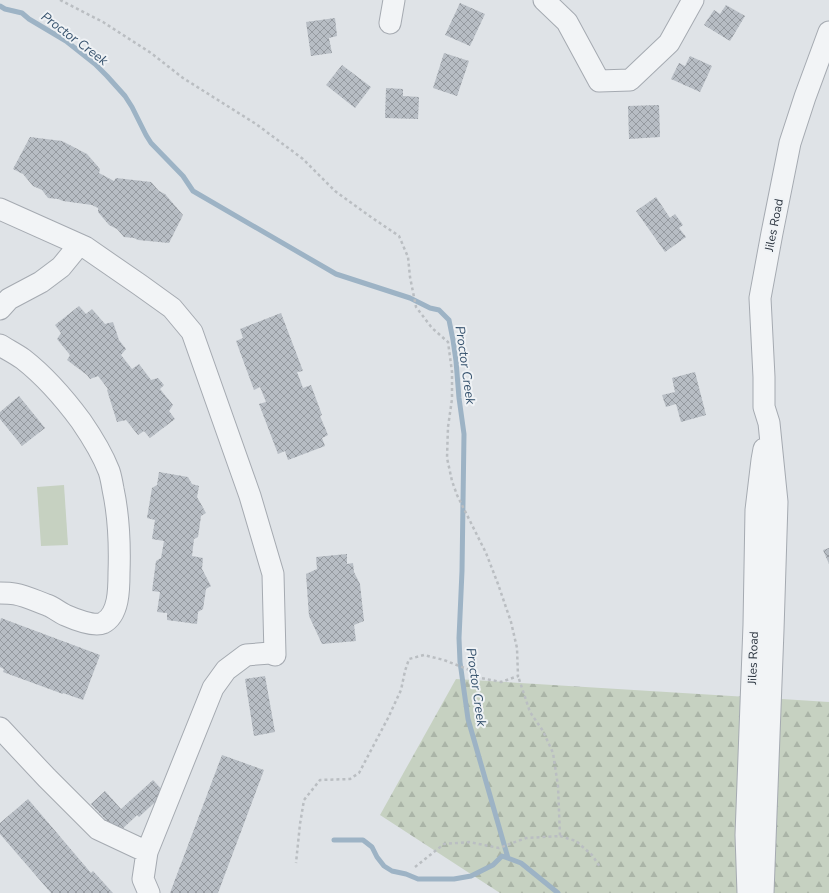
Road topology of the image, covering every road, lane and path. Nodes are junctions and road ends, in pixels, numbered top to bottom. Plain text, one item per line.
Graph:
1 (60, 0) edge
2 (394, 0) edge
3 (544, 0) edge
4 (693, 0) edge
5 (390, 23) dead end
6 (829, 32) edge
7 (0, 209) edge
8 (79, 245) junction
9 (0, 309) edge
10 (0, 345) edge
11 (769, 423) junction
12 (0, 593) edge
13 (518, 676) junction
14 (0, 728) edge
15 (560, 836) junction
16 (147, 852) junction
17 (296, 863) dead end
18 (415, 867) dead end
19 (600, 867) dead end
20 (149, 893) edge
21 (748, 893) edge
22 (763, 893) edge

1 - 13 path
2 - 5 street
3 - 4 street
6 - 11 street, Jiles Road
7 - 8 street
8 - 9 street
8 - 16 street
10 - 12 street
11 - 21 street, Jiles Road
11 - 22 street, Jiles Road
13 - 15 path
13 - 17 path
14 - 16 street
15 - 18 path
15 - 19 path
16 - 20 street

